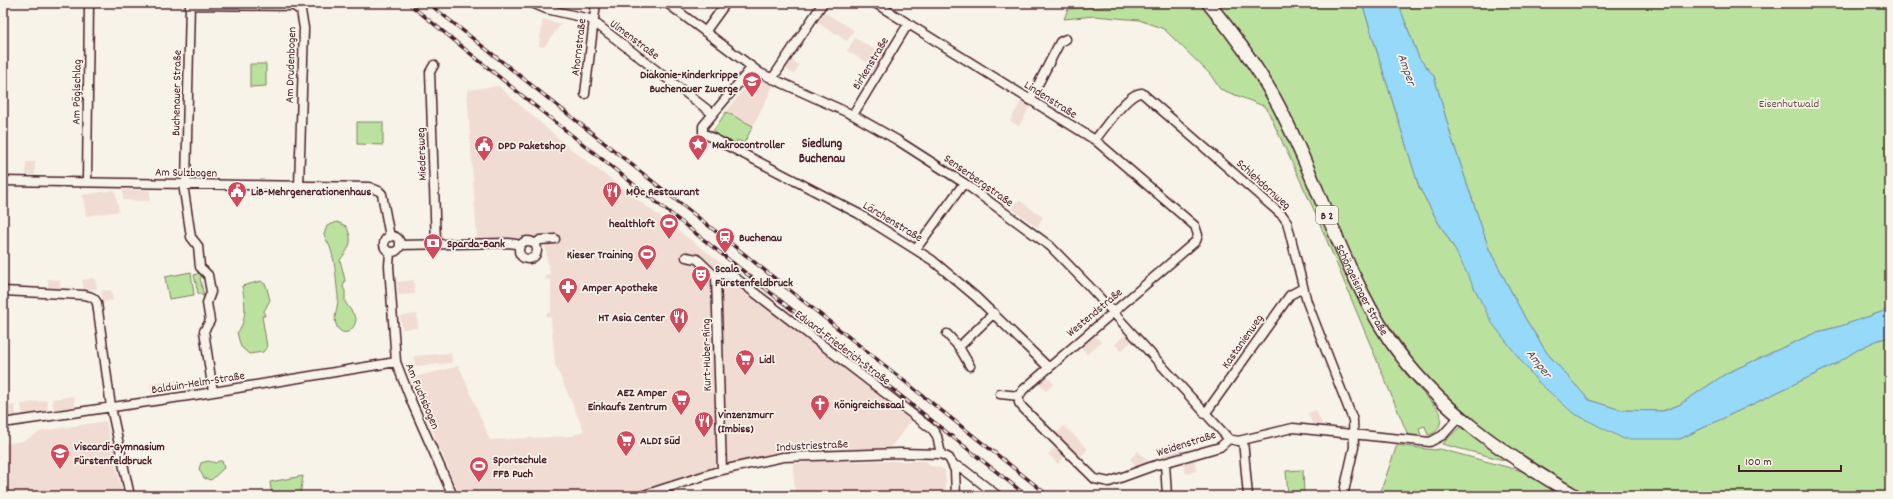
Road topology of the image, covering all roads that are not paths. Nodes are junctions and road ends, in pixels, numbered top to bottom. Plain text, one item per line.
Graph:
1 (89, 3) edge
2 (532, 3) edge
3 (596, 3) edge
4 (667, 3) edge
5 (726, 3) edge
6 (823, 3) edge
7 (875, 3) edge
8 (1208, 3) edge
9 (190, 4) edge
10 (593, 22) junction
11 (908, 24) junction
12 (705, 32) junction
13 (1066, 39) dead end
14 (434, 65) dead end
15 (752, 67) junction
16 (772, 79) junction
17 (584, 94) dead end
18 (1030, 100) junction
19 (713, 114) junction
20 (853, 115) junction
21 (1096, 140) junction
22 (3, 181) edge
23 (87, 181) junction
24 (964, 183) junction
25 (185, 184) junction
26 (299, 186) junction
27 (1198, 234) joint
28 (390, 237) junction
29 (555, 239) dead end
30 (436, 244) junction
31 (535, 244) junction
32 (400, 245) junction
33 (519, 247) junction
34 (916, 249) junction
35 (390, 252) junction
36 (686, 256) dead end
37 (716, 277) junction
38 (1303, 288) junction
39 (3, 291) edge
40 (1112, 312) junction
41 (994, 313) junction
42 (947, 334) dead end
43 (959, 347) junction
44 (396, 362) junction
45 (970, 366) dead end
46 (1048, 367) junction
47 (213, 392) junction
48 (1000, 394) dead end
49 (1019, 396) junction
50 (111, 408) junction
51 (1205, 414) junction
52 (1459, 418) junction
53 (3, 423) edge
54 (1354, 435) junction
55 (1229, 439) junction
56 (1243, 440) junction
57 (941, 454) junction
58 (1165, 463) junction
59 (954, 465) junction
60 (722, 470) junction
61 (130, 496) edge
62 (453, 496) edge
63 (641, 496) edge
64 (956, 496) edge
65 (998, 496) edge
66 (1167, 496) edge
67 (1248, 496) edge
68 (1342, 496) edge
69 (1576, 496) edge

1 - 23 street, Am Pöglschlag
2 - 10 street, Ulmenstraße
3 - 10 street, Ahornstraße
4 - 12 street, Senserbergstraße
5 - 12 street
6 - 16 street
7 - 11 street, Lindenstraße
8 - 52 main road, Schöngeisinger Straße / B 2
9 - 25 street, Buchenauer Straße
9 - 26 street, Am Drudenbogen
10 - 17 street, Ahornstraße
10 - 19 street, Ulmenstraße
11 - 18 street, Lindenstraße
11 - 20 street, Birkenstraße
12 - 15 street, Senserbergstraße
13 - 18 street
14 - 30 street, Miedersweg
15 - 16 street, Senserbergstraße
15 - 19 street
16 - 20 street, Senserbergstraße
18 - 21 street, Lindenstraße
19 - 34 street, Lärchenstraße
20 - 24 street, Senserbergstraße
21 - 27 street, Lindenstraße
21 - 38 street, Schlehdornweg
22 - 23 street, Am Sulzbogen
23 - 25 street, Am Sulzbogen
24 - 34 street
24 - 40 street, Senserbergstraße
25 - 26 street, Am Sulzbogen
25 - 47 street, Buchenauer Straße
26 - 28 street, Am Sulzbogen
27 - 40 street, Westendstraße
28 - 32 street
28 - 35 street
29 - 31 street
30 - 32 street
30 - 33 street
31 - 33 street
31 - 33 street
32 - 35 street
34 - 41 street, Lärchenstraße
35 - 44 street, Am Fuchsbogen
36 - 37 street
37 - 57 street, Eduard-Friederich-Straße
37 - 60 street, Kurt-Huber-Ring
38 - 51 street, Kastanienweg
38 - 54 street, Schlehdornweg
39 - 50 street
40 - 46 street, Westendstraße
40 - 51 street, Senserbergstraße
41 - 43 street
41 - 46 street, Lärchenstraße
42 - 43 street
43 - 45 street
44 - 47 street, Balduin-Helm-Straße
44 - 62 street, Am Fuchsbogen
46 - 49 street, Westendstraße
47 - 50 street, Balduin-Helm-Straße
48 - 49 street
49 - 58 street, Weidenstraße
50 - 53 street, Balduin-Helm-Straße
50 - 61 street
51 - 55 street, Senserbergstraße
52 - 54 street, Weidenstraße
52 - 69 main road, Schöngeisinger Straße / B 2
54 - 56 street, Weidenstraße
54 - 68 street, Schlehdornweg
55 - 56 street, Weidenstraße
55 - 58 street, Weidenstraße
56 - 67 street
57 - 59 street
57 - 60 street, Industriestraße
58 - 66 street
59 - 64 street
59 - 65 street
60 - 63 street, Industriestraße

